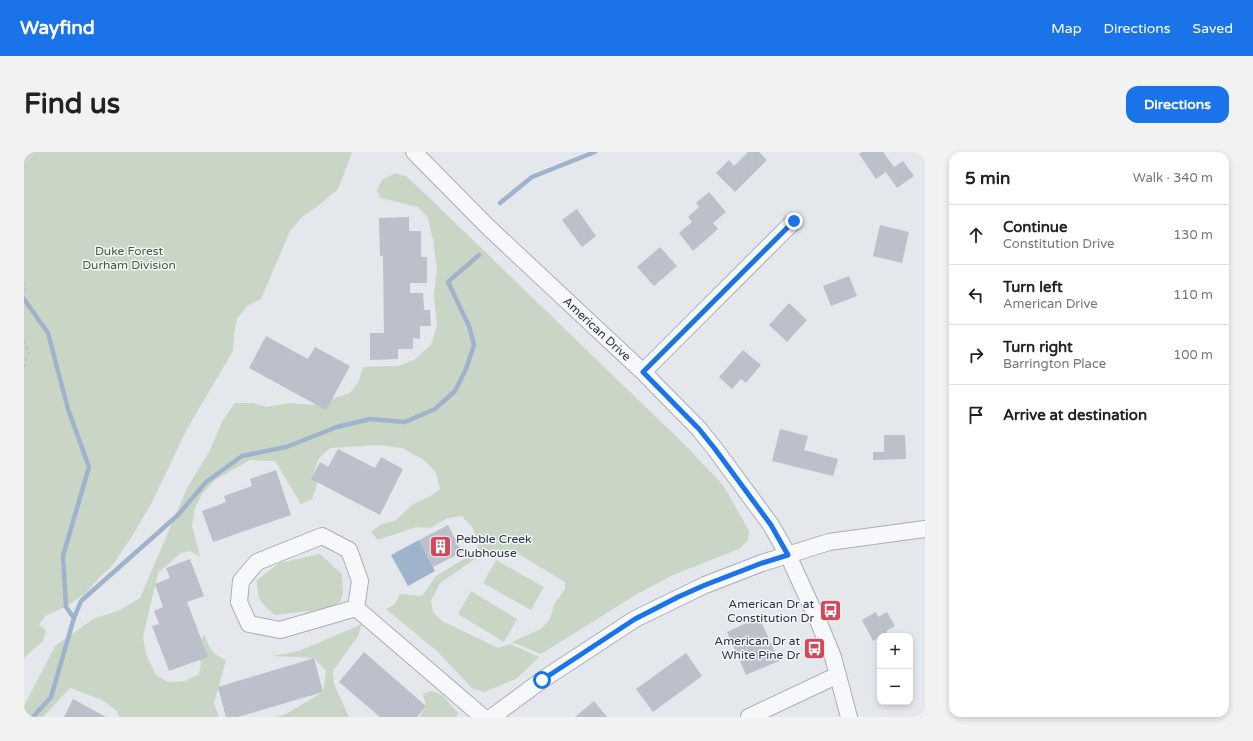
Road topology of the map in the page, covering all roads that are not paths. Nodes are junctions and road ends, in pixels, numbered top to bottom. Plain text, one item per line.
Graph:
1 (414, 152) edge
2 (794, 221) dead end
3 (643, 372) junction
4 (925, 529) edge
5 (788, 555) junction
6 (356, 608) junction
7 (838, 676) junction
8 (482, 717) edge
9 (492, 717) edge
10 (749, 717) edge
11 (849, 717) edge

1 - 3 street, American Drive
2 - 3 street
3 - 5 street, American Drive
4 - 5 street
5 - 7 street, American Drive
5 - 9 street
6 - 6 street
6 - 8 street
7 - 10 street
7 - 11 street, American Drive

